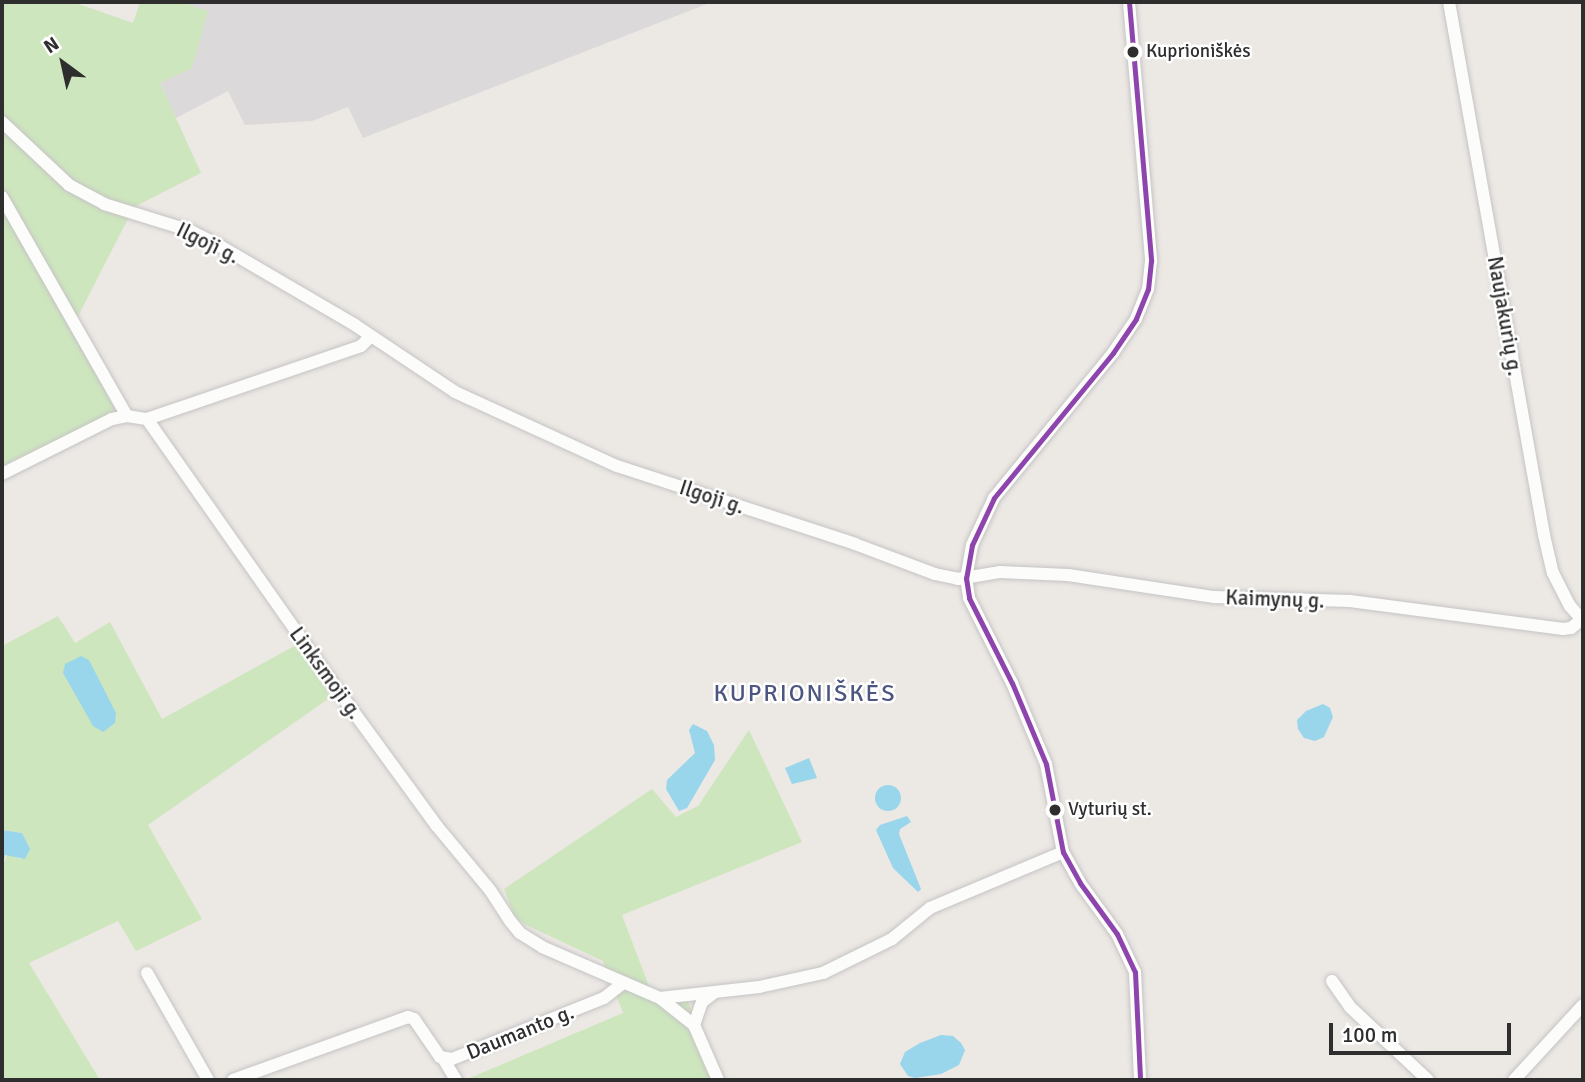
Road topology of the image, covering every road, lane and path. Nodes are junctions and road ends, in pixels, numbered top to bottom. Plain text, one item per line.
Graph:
1 (1129, 2) edge
2 (1449, 2) edge
3 (2, 122) edge
4 (2, 197) edge
5 (371, 336) junction
6 (127, 416) junction
7 (147, 419) junction
8 (2, 474) edge
9 (966, 578) junction
10 (1582, 621) edge
11 (1063, 852) junction
12 (147, 973) dead end
13 (1332, 981) dead end
14 (623, 983) junction
15 (715, 992) junction
16 (660, 999) junction
17 (1583, 1005) edge
18 (694, 1025) junction
19 (444, 1060) junction
20 (208, 1080) edge
21 (233, 1080) edge
22 (456, 1080) edge
23 (718, 1080) edge
24 (1140, 1080) edge
25 (1428, 1080) edge
26 (1514, 1080) edge

1 - 9 street
2 - 10 street, Naujakurių g.
3 - 5 street, Ilgoji g.
4 - 6 street
5 - 7 street
5 - 9 street, Ilgoji g.
6 - 7 street
6 - 8 street
7 - 14 street, Linksmoji g.
9 - 10 street, Kaimynų g.
9 - 11 street
11 - 15 street
11 - 24 street
12 - 20 street
13 - 25 street
14 - 16 street, Linksmoji g.
14 - 19 street, Daumanto g.
15 - 16 street
15 - 18 street
16 - 18 street, Linksmoji g.
17 - 26 street
18 - 23 street, Linksmoji g.
19 - 21 street, Daumanto g.
19 - 22 street

